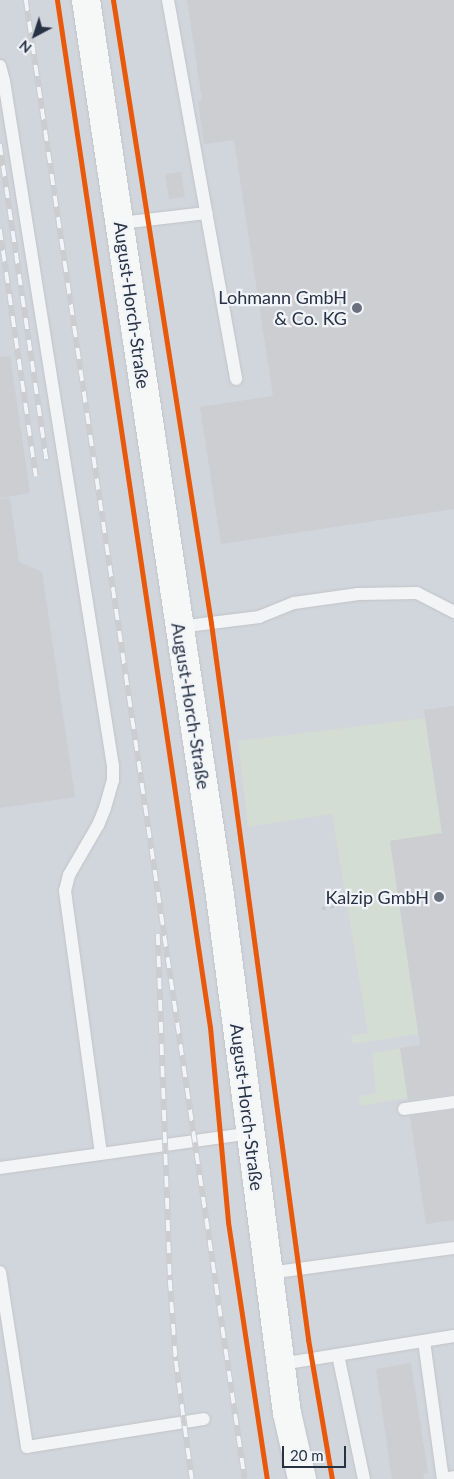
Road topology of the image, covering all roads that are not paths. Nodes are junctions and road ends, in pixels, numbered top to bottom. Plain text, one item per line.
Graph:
1 (86, 0) edge
2 (168, 0) edge
3 (0, 66) edge
4 (206, 213) junction
5 (120, 223) junction
6 (236, 379) dead end
7 (454, 612) edge
8 (179, 627) junction
9 (454, 1102) edge
10 (404, 1109) dead end
11 (251, 1133) junction
12 (102, 1154) junction
13 (0, 1168) edge
14 (454, 1248) edge
15 (0, 1272) edge
16 (269, 1273) junction
17 (454, 1336) edge
18 (424, 1341) junction
19 (338, 1355) junction
20 (281, 1364) junction
21 (287, 1413) junction
22 (204, 1419) dead end
23 (454, 1477) edge
24 (289, 1479) edge
25 (302, 1479) edge
26 (364, 1479) edge

1 - 5 main road, August-Horch-Straße
2 - 4 lane
3 - 12 lane
4 - 5 lane
4 - 6 lane
5 - 8 main road, August-Horch-Straße
7 - 8 lane
8 - 11 main road, August-Horch-Straße
9 - 10 lane
11 - 12 lane
11 - 16 main road, August-Horch-Straße
12 - 13 lane
14 - 16 lane
15 - 22 lane
16 - 20 main road, August-Horch-Straße
17 - 18 lane
18 - 19 lane
18 - 23 lane
19 - 20 lane
19 - 26 lane
20 - 21 main road, August-Horch-Straße
21 - 24 main road, August-Horch-Straße
21 - 25 main road, August-Horch-Straße

